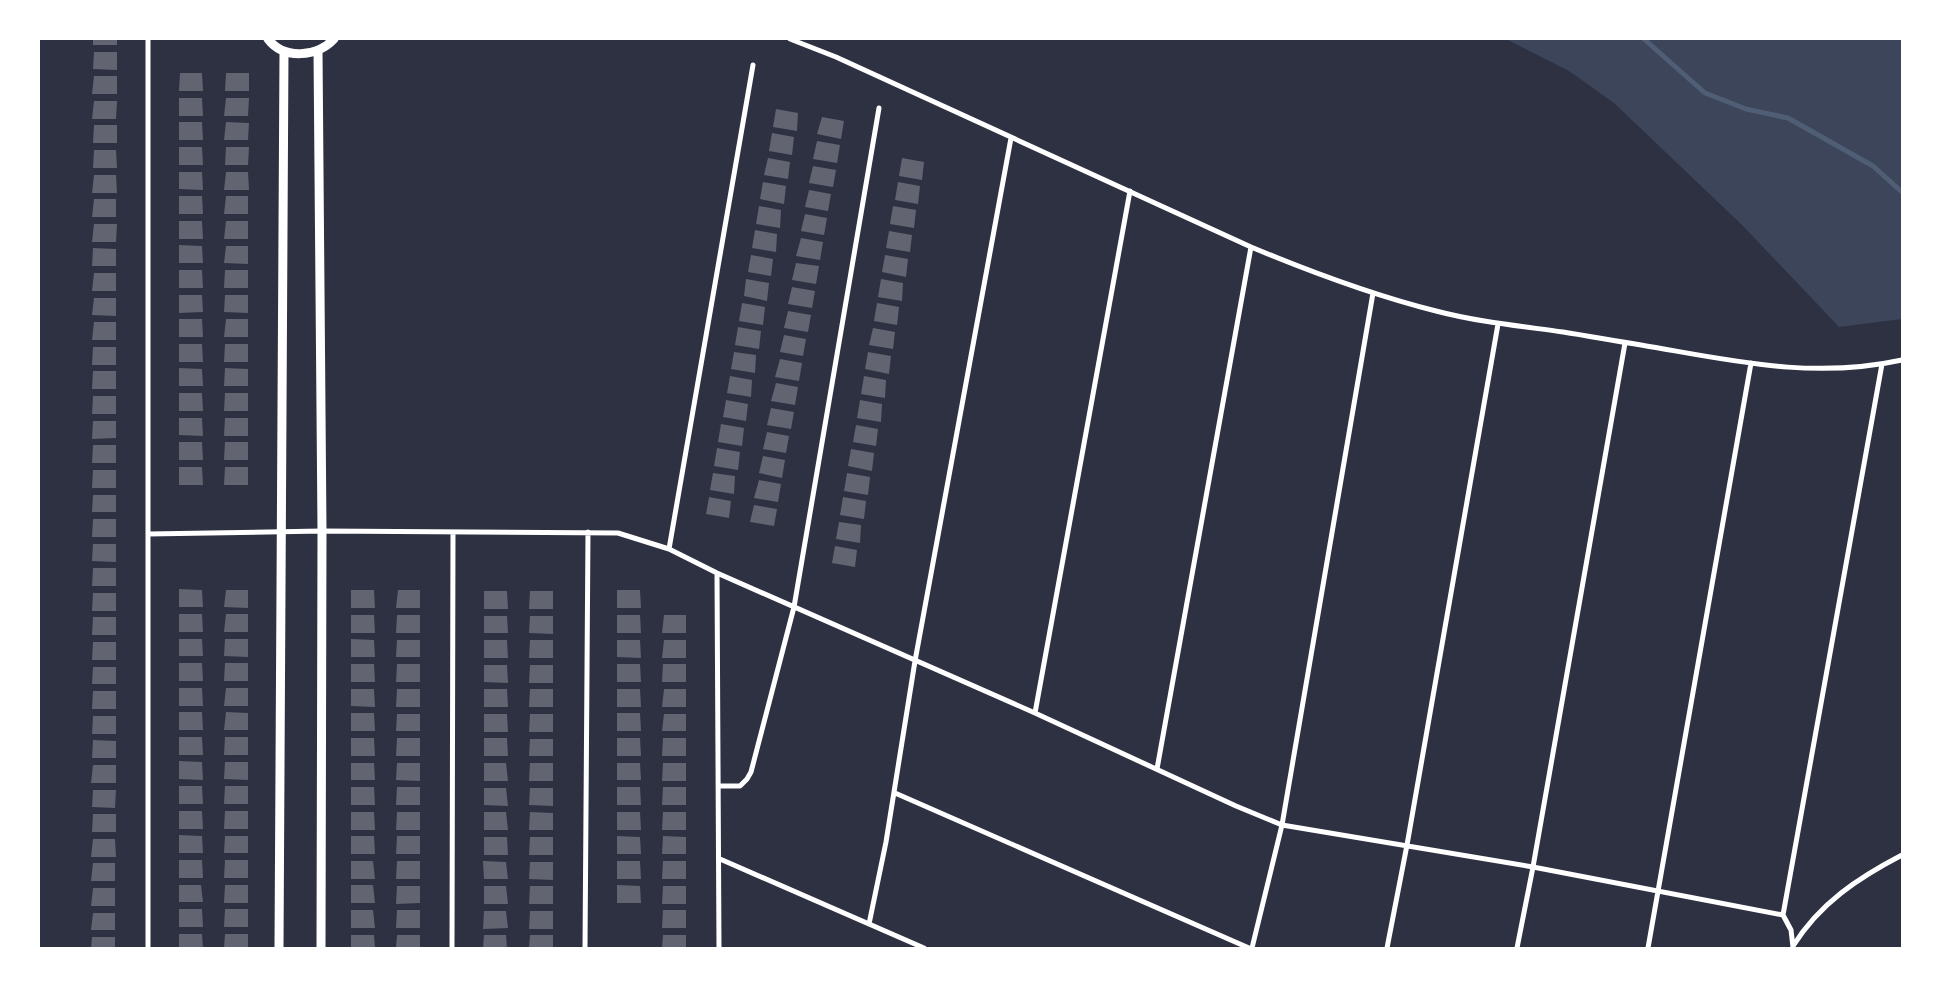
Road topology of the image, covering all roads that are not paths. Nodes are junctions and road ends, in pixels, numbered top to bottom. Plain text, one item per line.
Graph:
1 (148, 39) edge
2 (268, 39) edge
3 (334, 39) edge
4 (790, 39) edge
5 (318, 50) junction
6 (284, 51) junction
7 (754, 65) dead end
8 (879, 108) dead end
9 (1011, 138) junction
10 (1130, 191) junction
11 (1251, 247) junction
12 (1373, 293) junction
13 (1498, 324) junction
14 (1625, 343) junction
15 (1902, 360) edge
16 (1750, 363) junction
17 (1882, 364) junction
18 (281, 531) junction
19 (322, 531) junction
20 (588, 532) junction
21 (453, 533) junction
22 (148, 534) junction
23 (669, 549) junction
24 (717, 573) junction
25 (794, 607) junction
26 (915, 661) junction
27 (1035, 712) junction
28 (1157, 769) junction
29 (718, 786) junction
30 (895, 793) junction
31 (1282, 825) junction
32 (1407, 845) junction
33 (1902, 855) edge
34 (720, 859) junction
35 (1533, 867) junction
36 (1659, 892) junction
37 (1784, 915) junction
38 (869, 924) junction
39 (1793, 947) edge
40 (148, 948) edge
41 (279, 948) edge
42 (321, 948) edge
43 (452, 948) edge
44 (585, 948) edge
45 (719, 948) edge
46 (924, 948) edge
47 (1250, 948) edge
48 (1387, 948) edge
49 (1517, 948) edge
50 (1648, 948) edge

1 - 22 street
2 - 6 street
3 - 5 street
4 - 9 street
5 - 6 street
5 - 19 street
6 - 18 street
7 - 23 street
8 - 25 street
9 - 10 street
9 - 26 street
10 - 11 street
10 - 27 street
11 - 12 street
11 - 28 street
12 - 13 street
12 - 31 street
13 - 14 street
13 - 32 street
14 - 16 street
14 - 35 street
15 - 17 street
16 - 17 street
16 - 36 street
17 - 37 street
18 - 19 street
18 - 22 street
18 - 41 street
19 - 21 street
19 - 42 street
20 - 21 street
20 - 23 street
20 - 44 street
21 - 43 street
22 - 40 street
23 - 24 street
24 - 25 street
24 - 29 street
25 - 26 street
25 - 29 street
26 - 27 street
26 - 30 street
27 - 28 street
28 - 31 street
29 - 34 street
30 - 38 street
30 - 47 street
31 - 32 street
31 - 47 street
32 - 35 street
32 - 48 street
33 - 39 street
34 - 38 street
34 - 45 street
35 - 36 street
35 - 49 street
36 - 37 street
36 - 50 street
37 - 39 street
38 - 46 street

